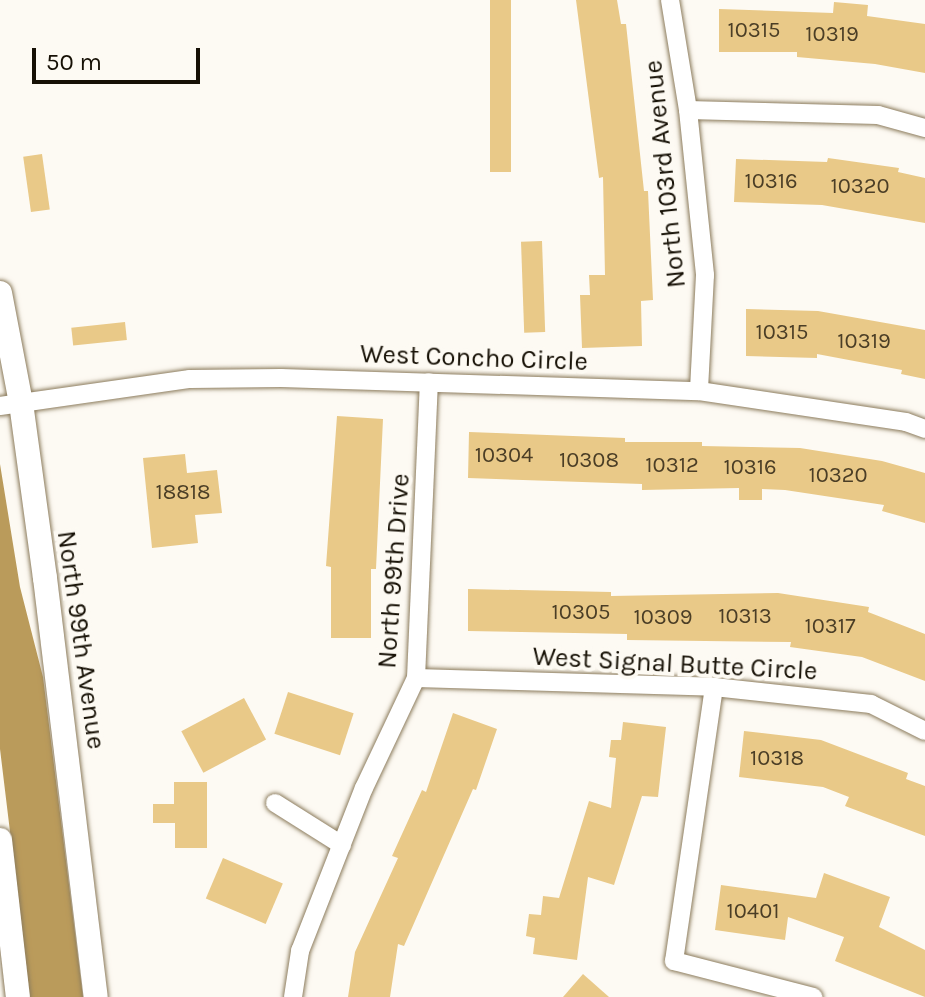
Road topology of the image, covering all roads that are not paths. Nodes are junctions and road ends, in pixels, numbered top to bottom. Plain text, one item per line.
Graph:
1 (670, 0) edge
2 (688, 110) junction
3 (925, 128) edge
4 (0, 293) edge
5 (429, 382) junction
6 (699, 391) junction
7 (10, 404) edge
8 (925, 429) edge
9 (416, 678) junction
10 (714, 687) junction
11 (925, 731) edge
12 (275, 803) dead end
13 (0, 840) edge
14 (342, 845) junction
15 (18, 997) edge
16 (96, 997) edge
17 (293, 997) edge
18 (813, 997) edge

1 - 2 street, North 103rd Avenue
2 - 3 street
2 - 6 street, North 103rd Avenue
4 - 7 main road, North 99th Avenue
5 - 6 street, West Concho Circle
5 - 7 street, West Concho Circle
5 - 9 street, North 99th Drive
6 - 8 street, West Concho Circle
7 - 16 main road, North 99th Avenue
9 - 10 street, West Signal Butte Circle
9 - 14 street, North 99th Drive
10 - 11 street, West Signal Butte Circle
10 - 18 street
12 - 14 street
13 - 15 main road
14 - 17 street, North 99th Drive

